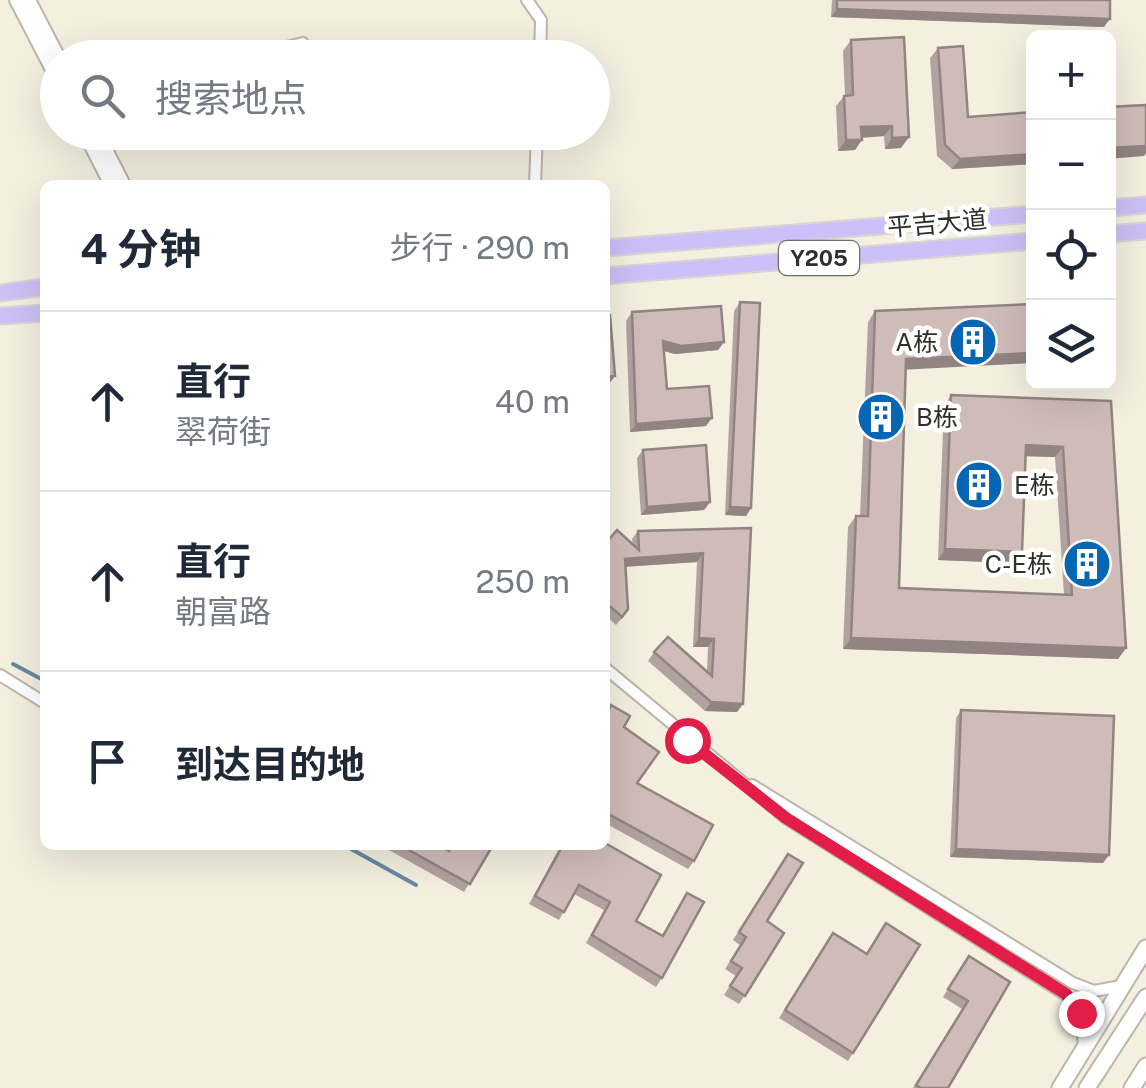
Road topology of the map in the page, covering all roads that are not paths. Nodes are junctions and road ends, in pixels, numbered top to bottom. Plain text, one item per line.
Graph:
1 (16, 0) edge
2 (29, 0) edge
3 (527, 0) edge
4 (50, 40) edge
5 (540, 40) edge
6 (40, 46) edge
7 (93, 150) edge
8 (107, 150) edge
9 (536, 150) edge
10 (108, 180) edge
11 (122, 180) edge
12 (535, 180) edge
13 (1146, 205) edge
14 (1116, 207) edge
15 (1026, 215) edge
16 (1146, 231) edge
17 (1116, 234) edge
18 (1116, 235) edge
19 (1146, 240) edge
20 (1026, 241) edge
21 (610, 248) edge
22 (610, 276) edge
23 (40, 288) edge
24 (0, 292) edge
25 (40, 313) edge
26 (0, 316) edge
27 (610, 672) edge
28 (0, 675) edge
29 (40, 700) edge
30 (742, 780) junction
31 (1146, 948) edge
32 (1130, 979) junction
33 (1146, 997) edge
34 (1081, 1055) junction
35 (1105, 1061) junction
36 (1146, 1066) edge
37 (1060, 1088) edge
38 (1080, 1088) edge
39 (1088, 1088) edge
40 (1132, 1088) edge

1 - 6 street
2 - 4 street
3 - 5 street
7 - 10 street
8 - 11 street
9 - 12 street
13 - 14 main road
15 - 21 main road, 平吉大道 / Y205
16 - 17 main road
18 - 19 main road
20 - 22 main road, 平吉大道 / Y205
23 - 24 main road
25 - 26 main road
27 - 30 street
28 - 29 street
30 - 32 street
30 - 34 street
31 - 32 main road
32 - 34 main road
33 - 35 main road
34 - 37 main road
35 - 38 main road
35 - 39 main road
36 - 40 main road

